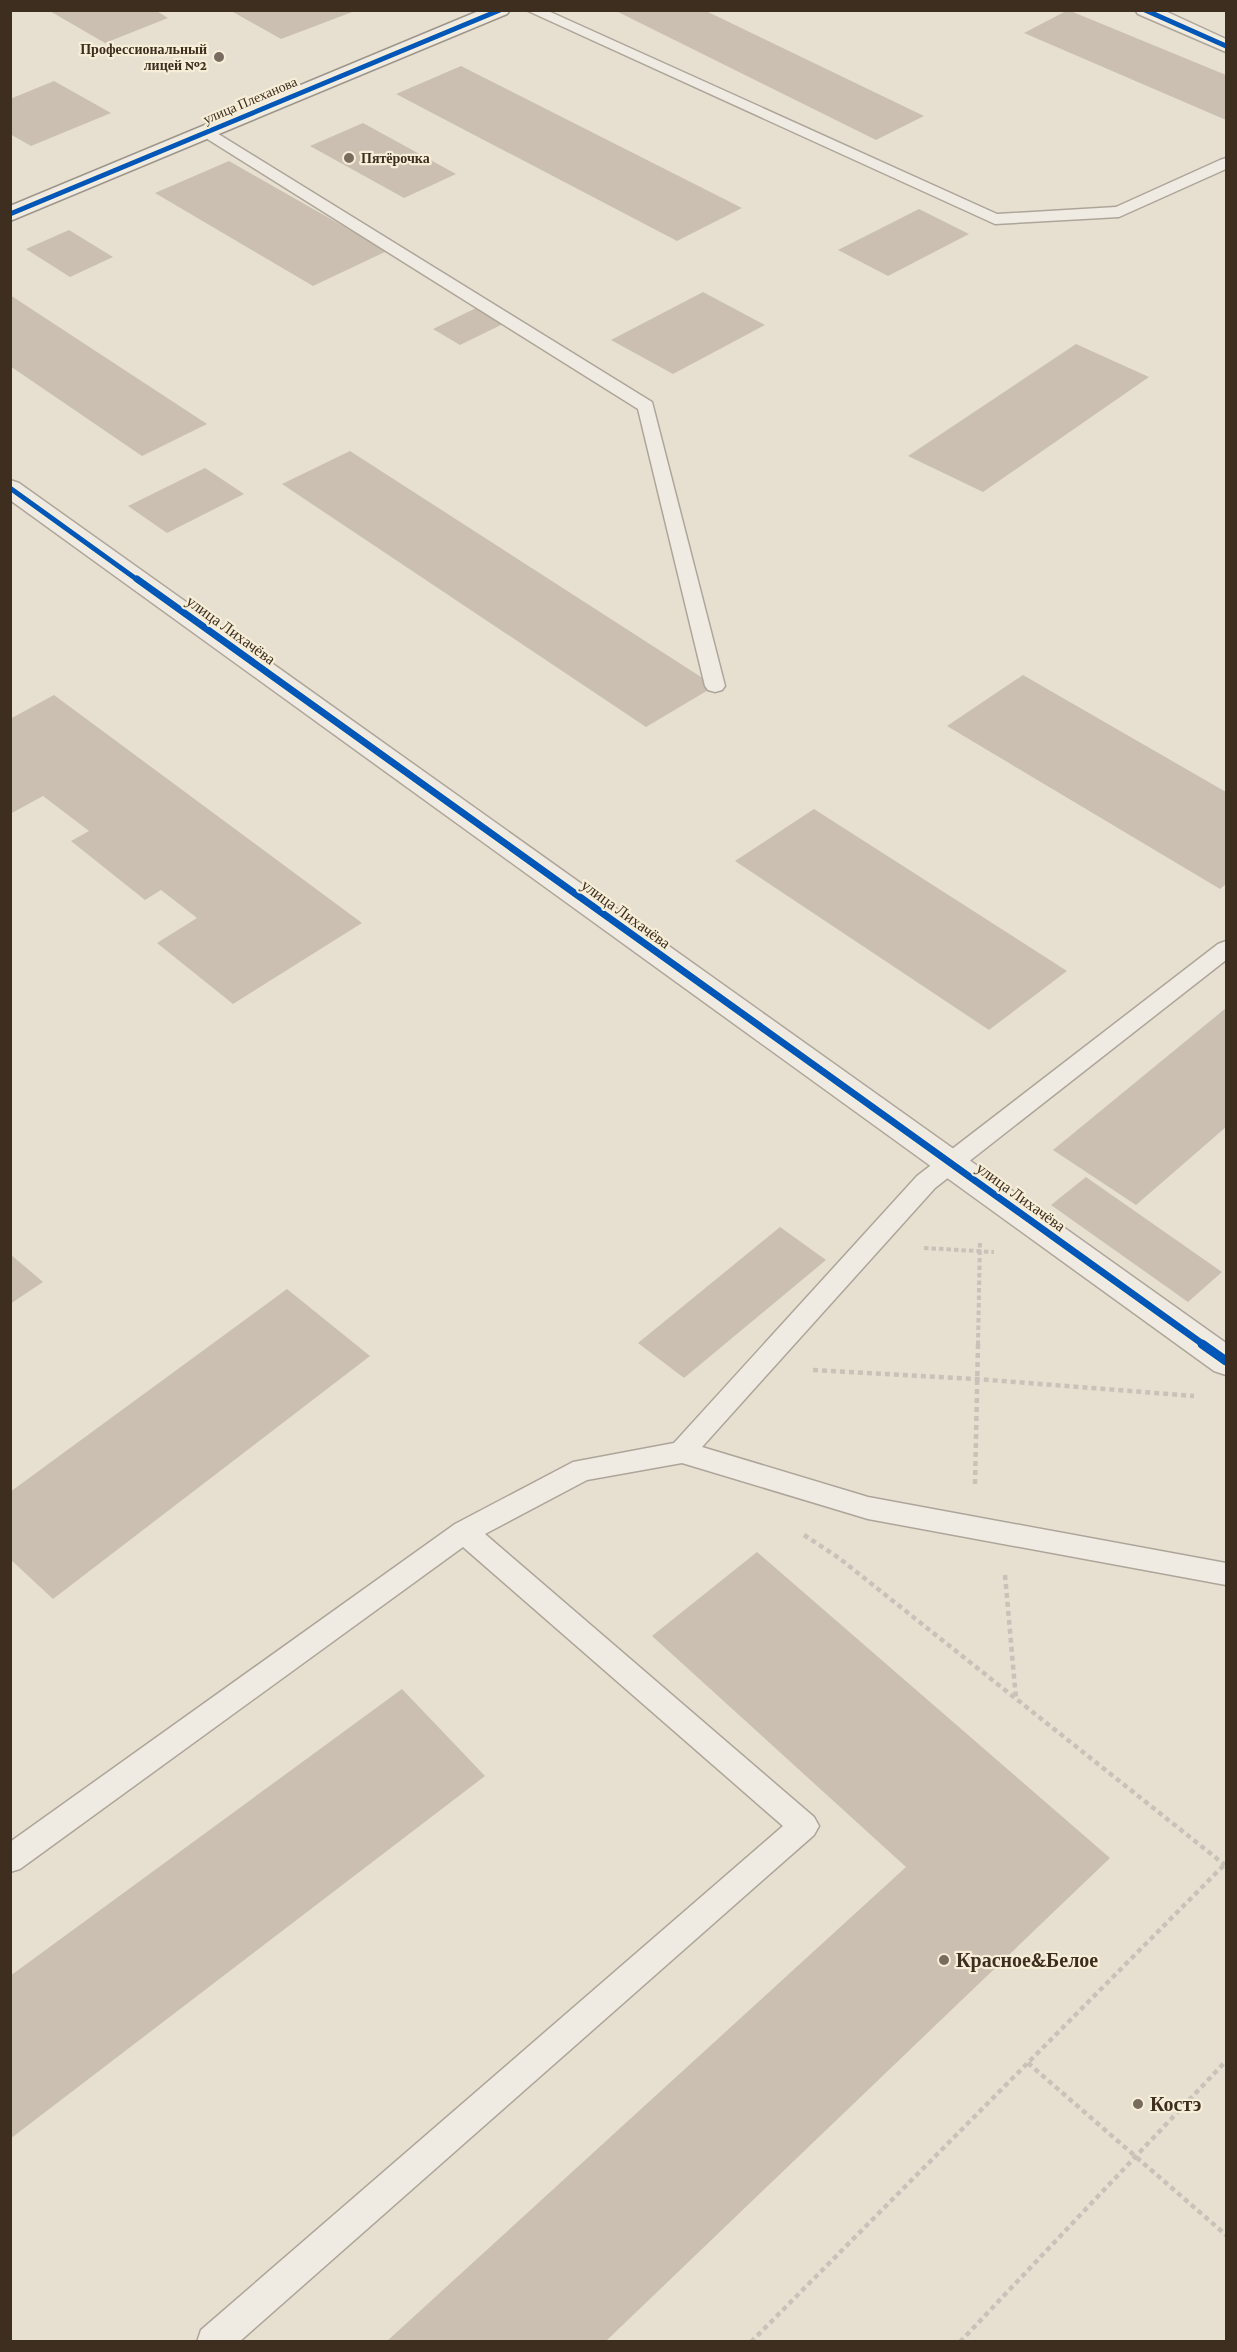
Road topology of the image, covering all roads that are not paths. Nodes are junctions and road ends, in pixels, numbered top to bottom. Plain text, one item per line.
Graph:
1 (500, 10) edge
2 (533, 10) edge
3 (1145, 10) edge
4 (1227, 45) edge
5 (207, 132) junction
6 (1227, 163) edge
7 (10, 214) edge
8 (10, 488) edge
9 (715, 686) dead end
10 (1227, 949) edge
11 (950, 1163) junction
12 (1227, 1360) edge
13 (682, 1452) junction
14 (464, 1532) junction
15 (1227, 1574) edge
16 (10, 1859) edge
17 (213, 2342) edge

1 - 5 street, улица Плеханова
2 - 6 lane
3 - 4 street
5 - 7 street, улица Плеханова
5 - 9 lane
8 - 11 street, улица Лихачёва
10 - 11 lane
11 - 12 street, улица Лихачёва
11 - 13 lane
13 - 14 lane
13 - 15 lane
14 - 16 lane
14 - 17 lane

